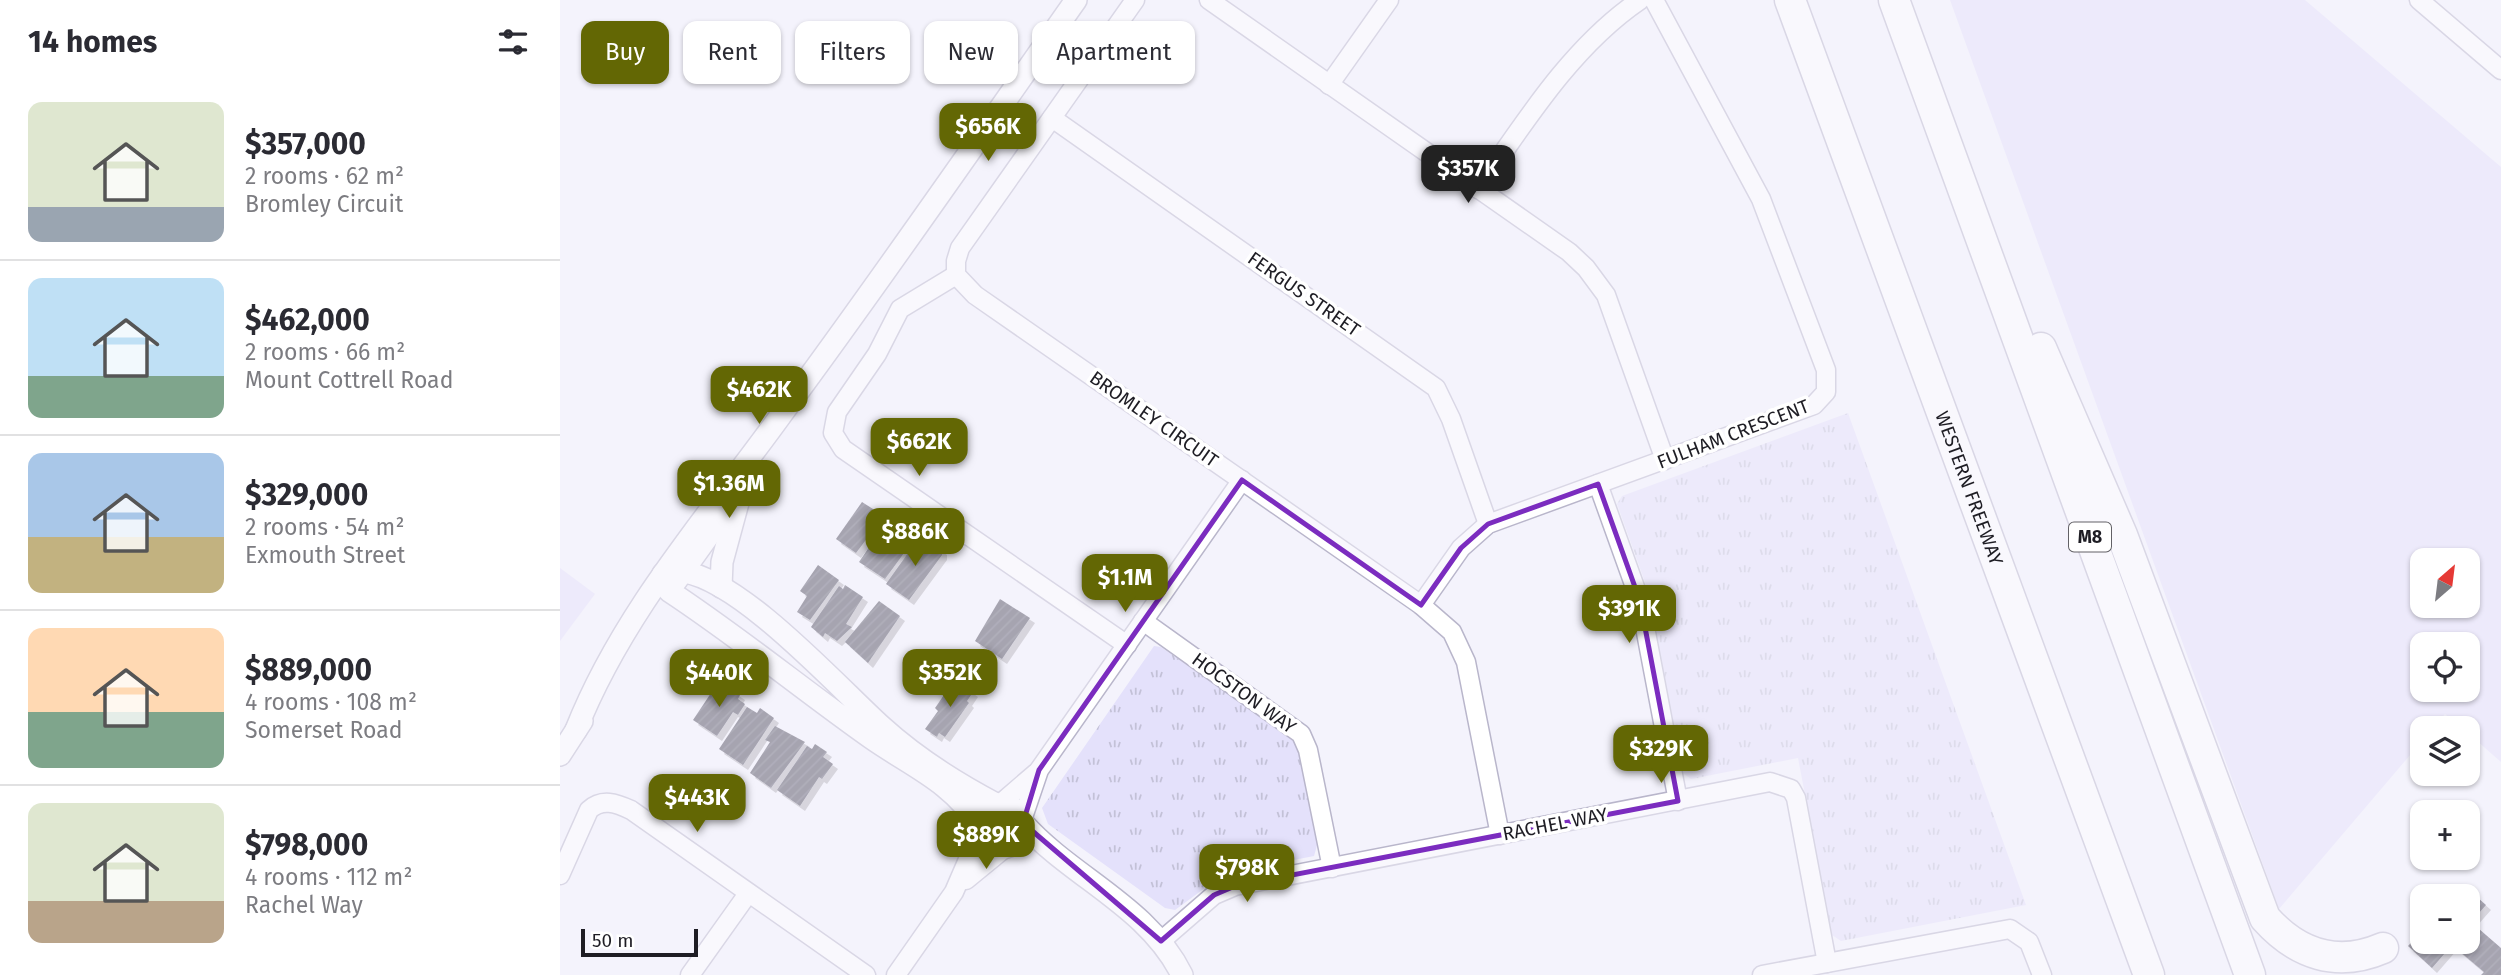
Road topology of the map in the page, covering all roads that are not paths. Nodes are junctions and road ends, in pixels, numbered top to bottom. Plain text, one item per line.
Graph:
1 (1076, 0) edge
2 (1135, 0) edge
3 (1209, 0) edge
4 (1389, 0) edge
5 (1640, 0) edge
6 (1654, 0) edge
7 (1790, 0) edge
8 (1894, 0) edge
9 (2419, 0) edge
10 (2501, 70) edge
11 (1329, 85) junction
12 (1930, 98) junction
13 (1052, 118) junction
14 (1478, 189) junction
15 (957, 275) junction
16 (865, 301) junction
17 (1665, 460) junction
18 (1242, 480) junction
19 (1598, 484) junction
20 (742, 488) junction
21 (1488, 524) junction
22 (672, 579) junction
23 (721, 587) junction
24 (1421, 605) junction
25 (1143, 621) junction
26 (1127, 645) junction
27 (560, 755) edge
28 (1039, 770) junction
29 (1678, 801) junction
30 (998, 804) junction
31 (1022, 822) junction
32 (979, 829) junction
33 (1500, 835) junction
34 (1007, 847) junction
35 (1332, 868) junction
36 (1073, 869) junction
37 (560, 875) edge
38 (954, 892) junction
39 (747, 894) junction
40 (1161, 942) junction
41 (2383, 948) dead end
42 (1827, 963) junction
43 (690, 975) edge
44 (866, 975) edge
45 (896, 975) edge
46 (1182, 975) edge
47 (1764, 975) edge
48 (2042, 975) edge
49 (2149, 975) edge
50 (2250, 975) edge

1 - 16 street
2 - 13 street
3 - 11 street
4 - 11 street
5 - 14 street
6 - 17 street, FULHAM CRESCENT
7 - 49 highway, WESTERN FREEWAY
8 - 12 highway, M8
9 - 10 street
11 - 14 street
12 - 41 highway
12 - 50 highway, M8
13 - 15 street
13 - 21 street, FERGUS STREET
14 - 17 street
15 - 18 street, BROMLEY CIRCUIT
15 - 26 street
16 - 20 street
16 - 22 street
17 - 19 street, FULHAM CRESCENT
18 - 24 street, BROMLEY CIRCUIT
18 - 25 street
19 - 21 street, FULHAM CRESCENT
19 - 29 street
20 - 22 street
20 - 23 street
21 - 24 street, FULHAM CRESCENT
22 - 23 street
22 - 27 street
22 - 32 street
23 - 30 street
24 - 33 street, BROMLEY CIRCUIT
25 - 26 street
25 - 35 street, HOCSTON WAY
26 - 28 street
28 - 30 street
28 - 31 street
29 - 33 street, RACHEL WAY
29 - 42 street, RACHEL WAY
30 - 31 street
30 - 32 street
31 - 34 street
31 - 36 street
32 - 34 street
32 - 38 street
33 - 35 street, RACHEL WAY
34 - 36 street
34 - 38 street
35 - 40 street, RACHEL WAY
36 - 40 street
37 - 39 street
38 - 45 street
39 - 43 street
39 - 44 street
40 - 46 street
42 - 47 street
42 - 48 street

